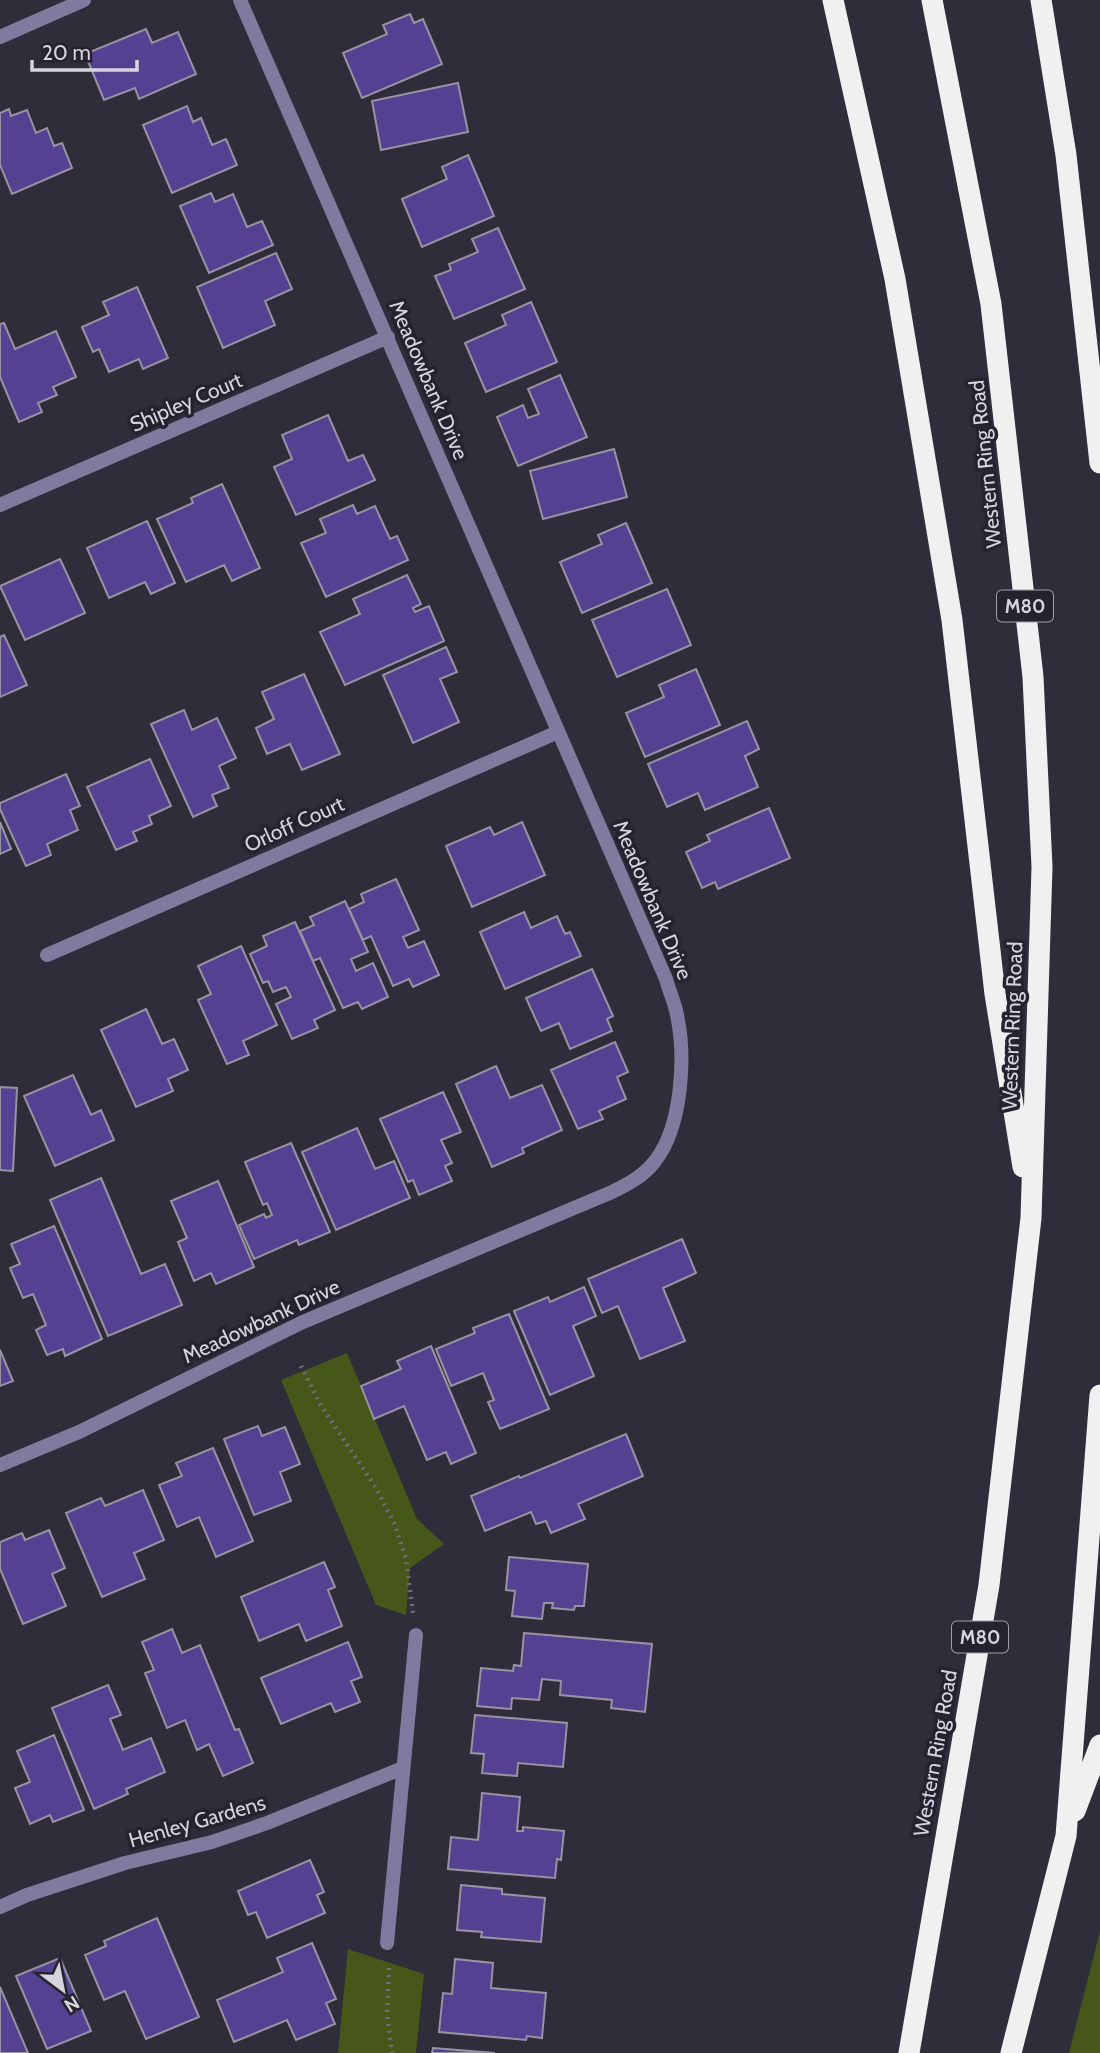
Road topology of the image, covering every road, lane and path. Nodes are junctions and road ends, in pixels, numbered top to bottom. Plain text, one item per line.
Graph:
1 (84, 0) edge
2 (240, 0) edge
3 (833, 0) edge
4 (932, 0) edge
5 (1041, 0) edge
6 (0, 37) edge
7 (388, 337) junction
8 (1100, 463) edge
9 (0, 505) edge
10 (558, 732) junction
11 (47, 955) dead end
12 (1031, 1218) junction
13 (301, 1366) dead end
14 (1100, 1395) edge
15 (0, 1465) edge
16 (416, 1635) joint
17 (1100, 1745) edge
18 (403, 1768) junction
19 (1066, 1836) junction
20 (0, 1908) edge
21 (387, 1942) joint
22 (392, 2053) edge
23 (909, 2053) edge
24 (1011, 2053) edge

1 - 6 street
2 - 7 street, Meadowbank Drive
3 - 12 highway
4 - 12 highway, Western Ring Road / M80
5 - 8 highway
7 - 9 street, Shipley Court
7 - 10 street, Meadowbank Drive
10 - 11 street, Orloff Court
10 - 15 street, Meadowbank Drive
12 - 23 highway, Western Ring Road / M80
13 - 16 path
14 - 19 highway
16 - 18 street
17 - 19 highway
18 - 20 street, Henley Gardens
18 - 21 street
19 - 24 highway
21 - 22 path

